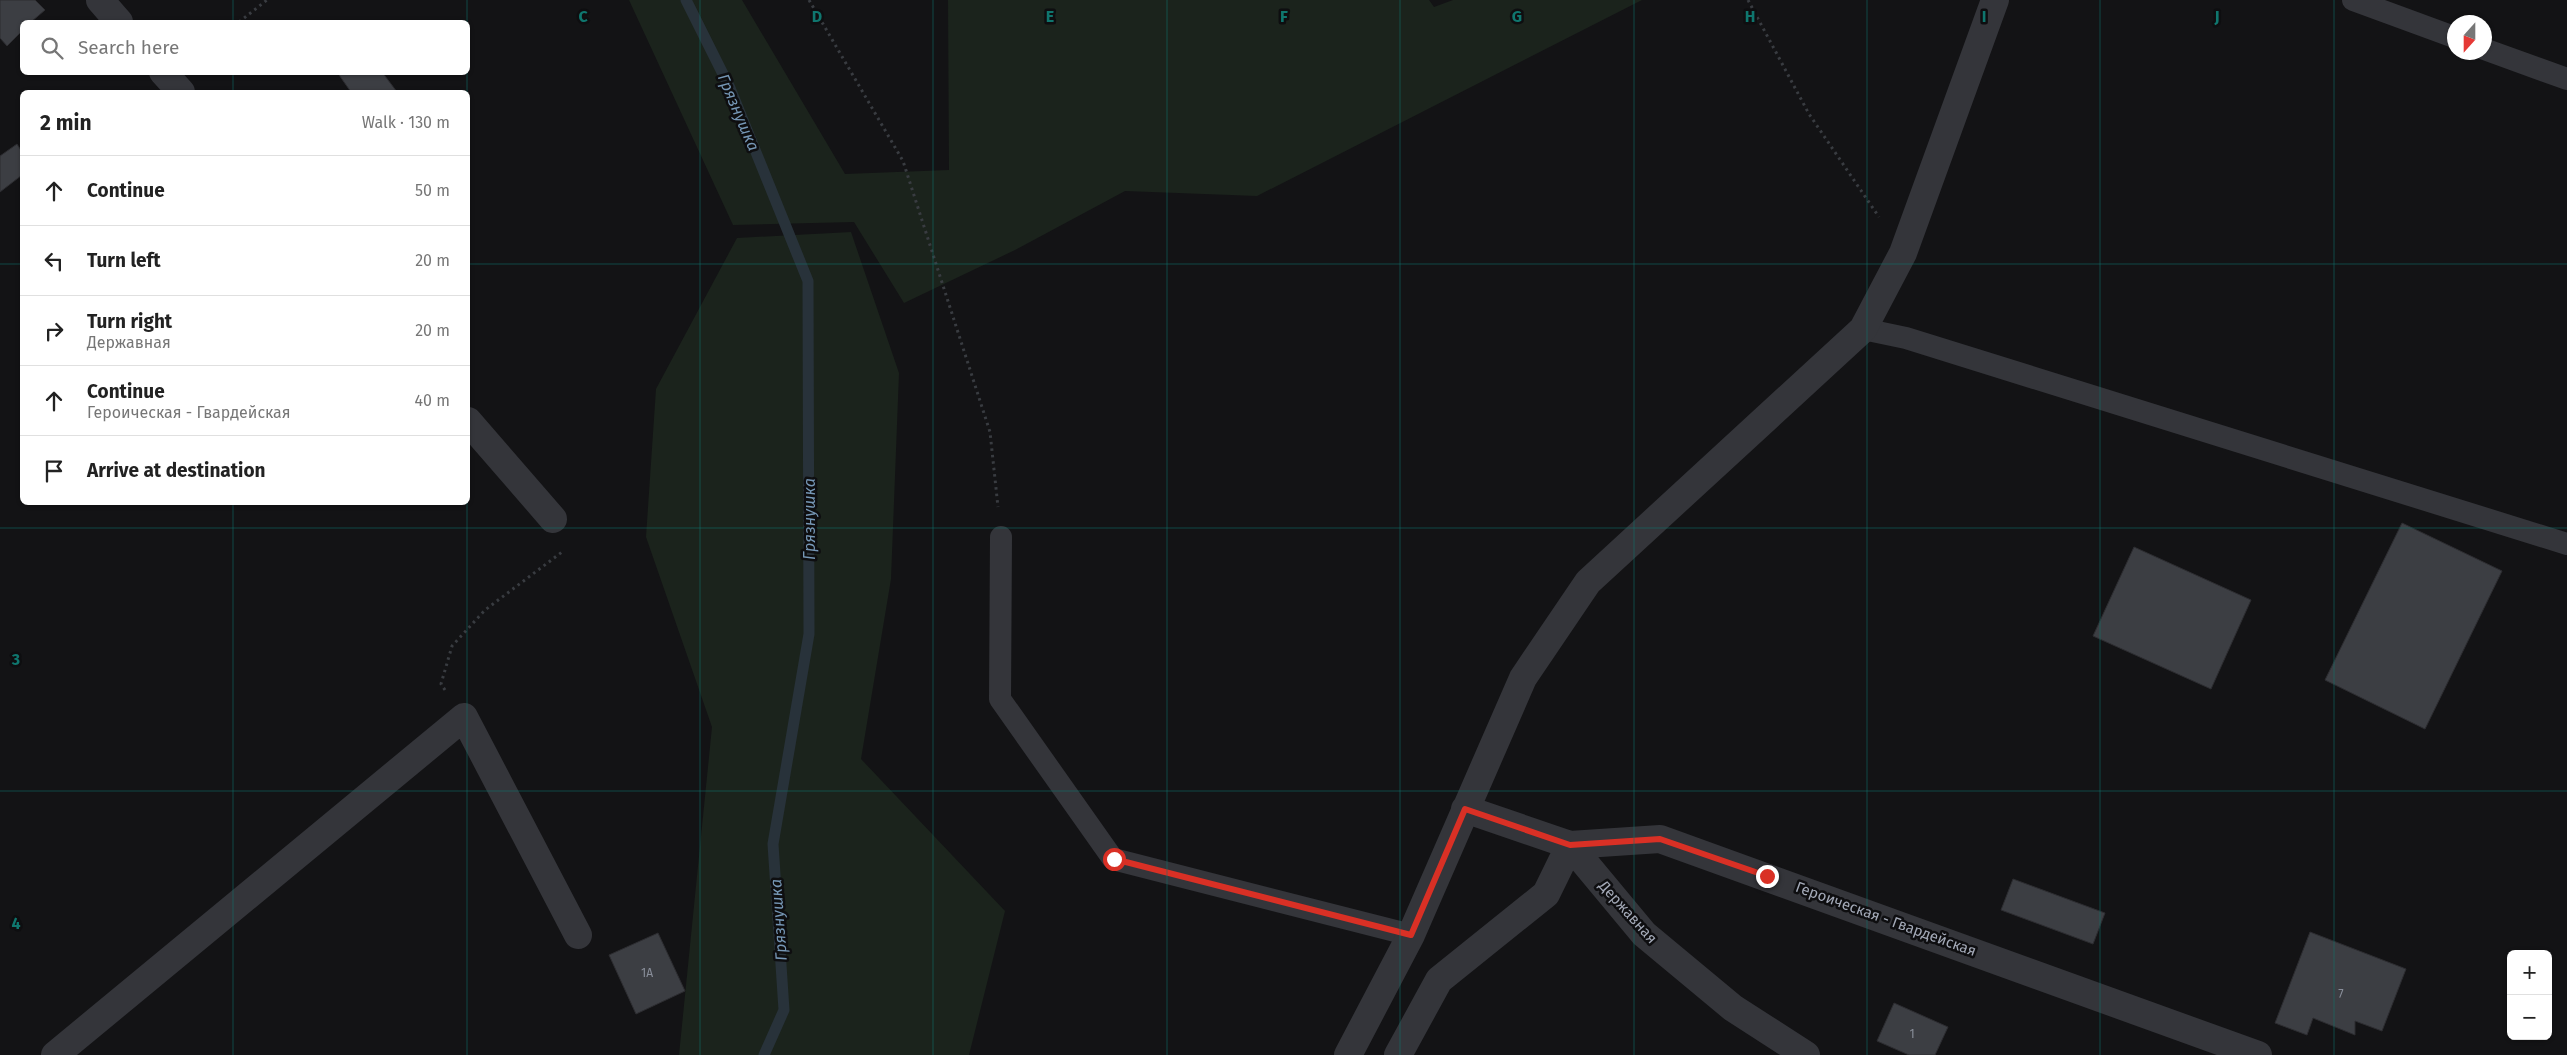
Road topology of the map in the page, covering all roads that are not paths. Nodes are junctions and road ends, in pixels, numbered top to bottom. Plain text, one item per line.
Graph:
1 (100, 0) edge
2 (1996, 0) edge
3 (2353, 0) edge
4 (117, 20) edge
5 (2447, 35) edge
6 (2492, 52) edge
7 (166, 75) edge
8 (2567, 79) edge
9 (179, 90) edge
10 (1863, 329) junction
11 (470, 423) edge
12 (553, 519) road end
13 (1001, 537) road end
14 (2567, 544) edge
15 (1465, 809) junction
16 (1570, 845) junction
17 (578, 935) dead end
18 (1411, 935) junction
19 (55, 1055) edge
20 (1348, 1055) edge
21 (1398, 1055) edge
22 (1806, 1055) edge
23 (2258, 1055) edge

1 - 4 street
2 - 10 street
3 - 5 lane
6 - 8 lane
7 - 9 street
10 - 14 lane
10 - 15 street
11 - 12 street
13 - 18 lane
15 - 16 street
15 - 18 street
16 - 21 street
16 - 22 street, Державная
16 - 23 street, Героическая - Гвардейская
17 - 19 street
18 - 20 street

